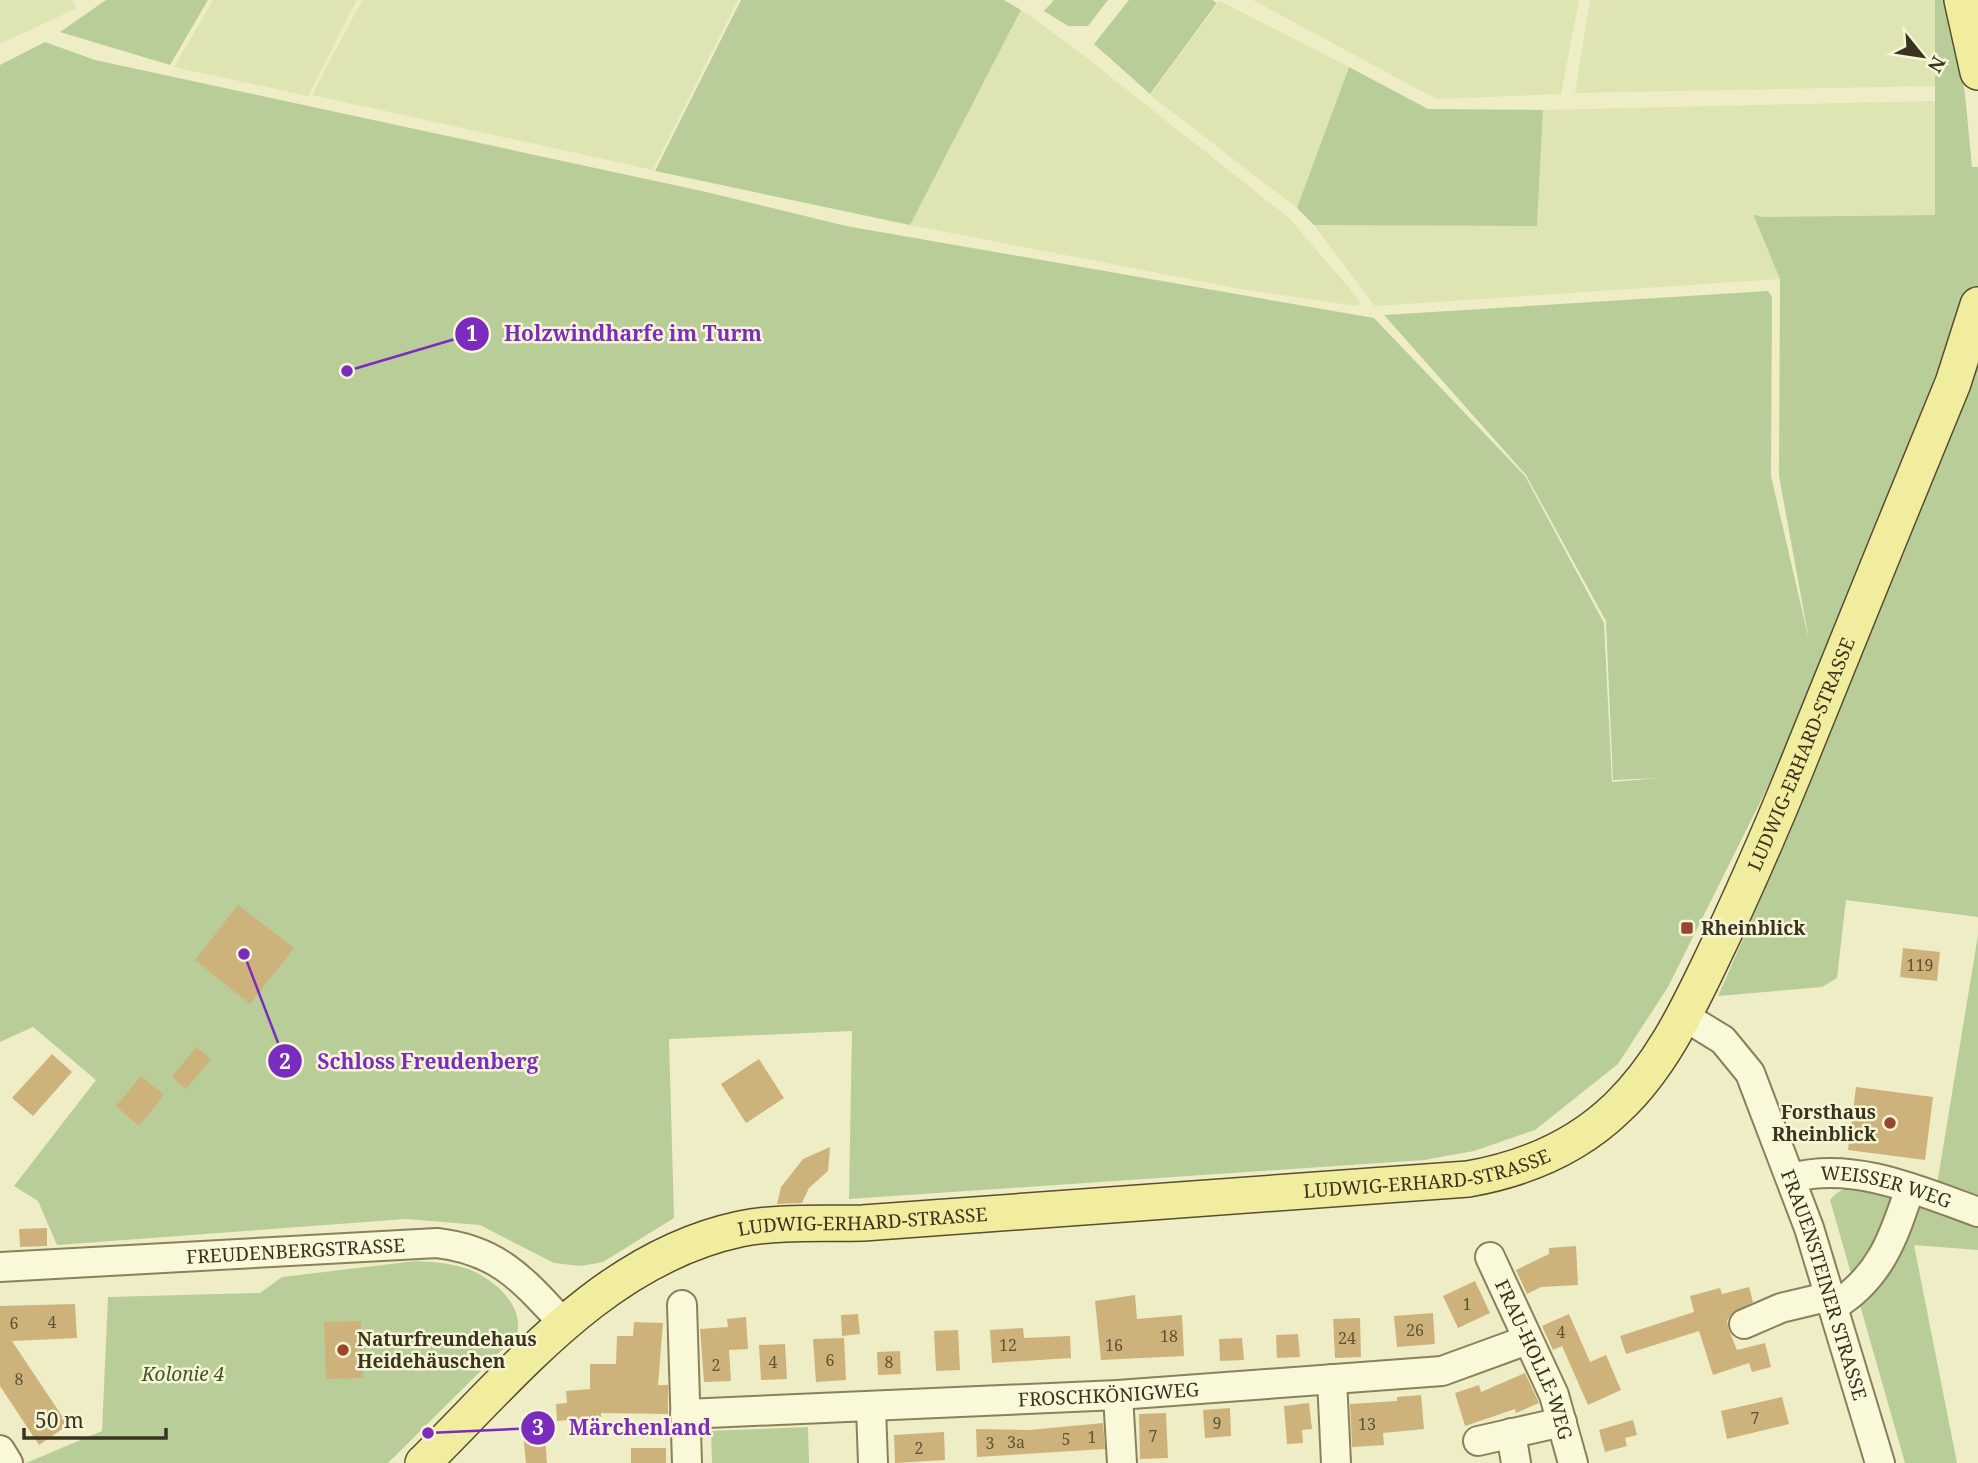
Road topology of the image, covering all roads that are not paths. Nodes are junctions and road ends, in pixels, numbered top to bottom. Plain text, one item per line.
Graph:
1 (1962, 0) edge
2 (1978, 72) edge
3 (1978, 304) edge
4 (1684, 1016) junction
5 (1791, 1178) junction
6 (1910, 1188) junction
7 (1978, 1212) edge
8 (1490, 1257) dead end
9 (0, 1266) edge
10 (1832, 1301) junction
11 (682, 1305) dead end
12 (564, 1324) junction
13 (1744, 1324) dead end
14 (1527, 1340) junction
15 (1332, 1379) junction
16 (1118, 1395) junction
17 (871, 1408) junction
18 (685, 1414) junction
19 (1562, 1422) junction
20 (1511, 1433) junction
21 (1478, 1441) dead end
22 (0, 1450) edge
23 (8, 1463) edge
24 (423, 1463) edge
25 (687, 1463) edge
26 (873, 1463) edge
27 (1122, 1463) edge
28 (1336, 1463) edge
29 (1516, 1463) edge
30 (1573, 1463) edge
31 (1880, 1463) edge

1 - 2 main road
3 - 4 main road, LUDWIG-ERHARD-STRASSE
4 - 5 street, FRAUENSTEINER STRASSE
4 - 12 main road, LUDWIG-ERHARD-STRASSE
5 - 6 street, WEISSER WEG
5 - 10 street, FRAUENSTEINER STRASSE
6 - 7 street, WEISSER WEG
6 - 10 street
8 - 14 street, FRAU-HOLLE-WEG
9 - 12 street, FREUDENBERGSTRASSE
10 - 13 street
10 - 31 street, FRAUENSTEINER STRASSE
11 - 18 street
12 - 24 main road, LUDWIG-ERHARD-STRASSE
14 - 15 street, FROSCHKÖNIGWEG
14 - 19 street, FRAU-HOLLE-WEG
15 - 16 street, FROSCHKÖNIGWEG
15 - 28 street
16 - 17 street, FROSCHKÖNIGWEG
16 - 27 street
17 - 18 street, FROSCHKÖNIGWEG
17 - 26 street
18 - 25 street
19 - 20 street
19 - 30 street, FRAU-HOLLE-WEG
20 - 21 street
20 - 29 street
22 - 23 street

